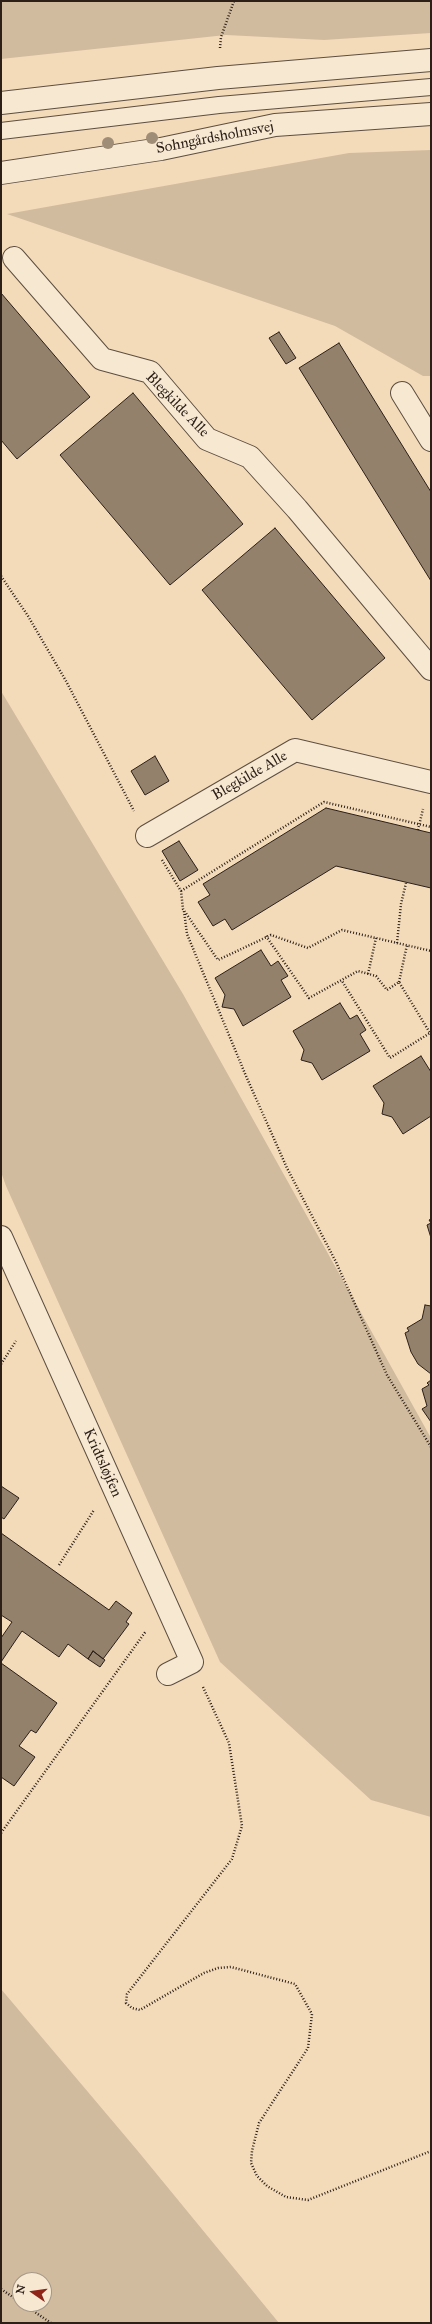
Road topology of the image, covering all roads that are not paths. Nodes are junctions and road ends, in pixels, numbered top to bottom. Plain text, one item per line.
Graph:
1 (431, 60) edge
2 (431, 87) edge
3 (1, 103) edge
4 (431, 114) edge
5 (1, 131) edge
6 (1, 173) edge
7 (14, 258) dead end
8 (402, 393) dead end
9 (431, 440) edge
10 (431, 669) edge
11 (431, 782) edge
12 (147, 836) dead end
13 (1, 1237) edge
14 (168, 1674) dead end

1 - 3 street
2 - 5 lane
4 - 6 street, Sohngårdsholmsvej
7 - 10 street, Blegkilde Alle
8 - 9 street
11 - 12 street, Blegkilde Alle
13 - 14 street, Kridtsløjfen

